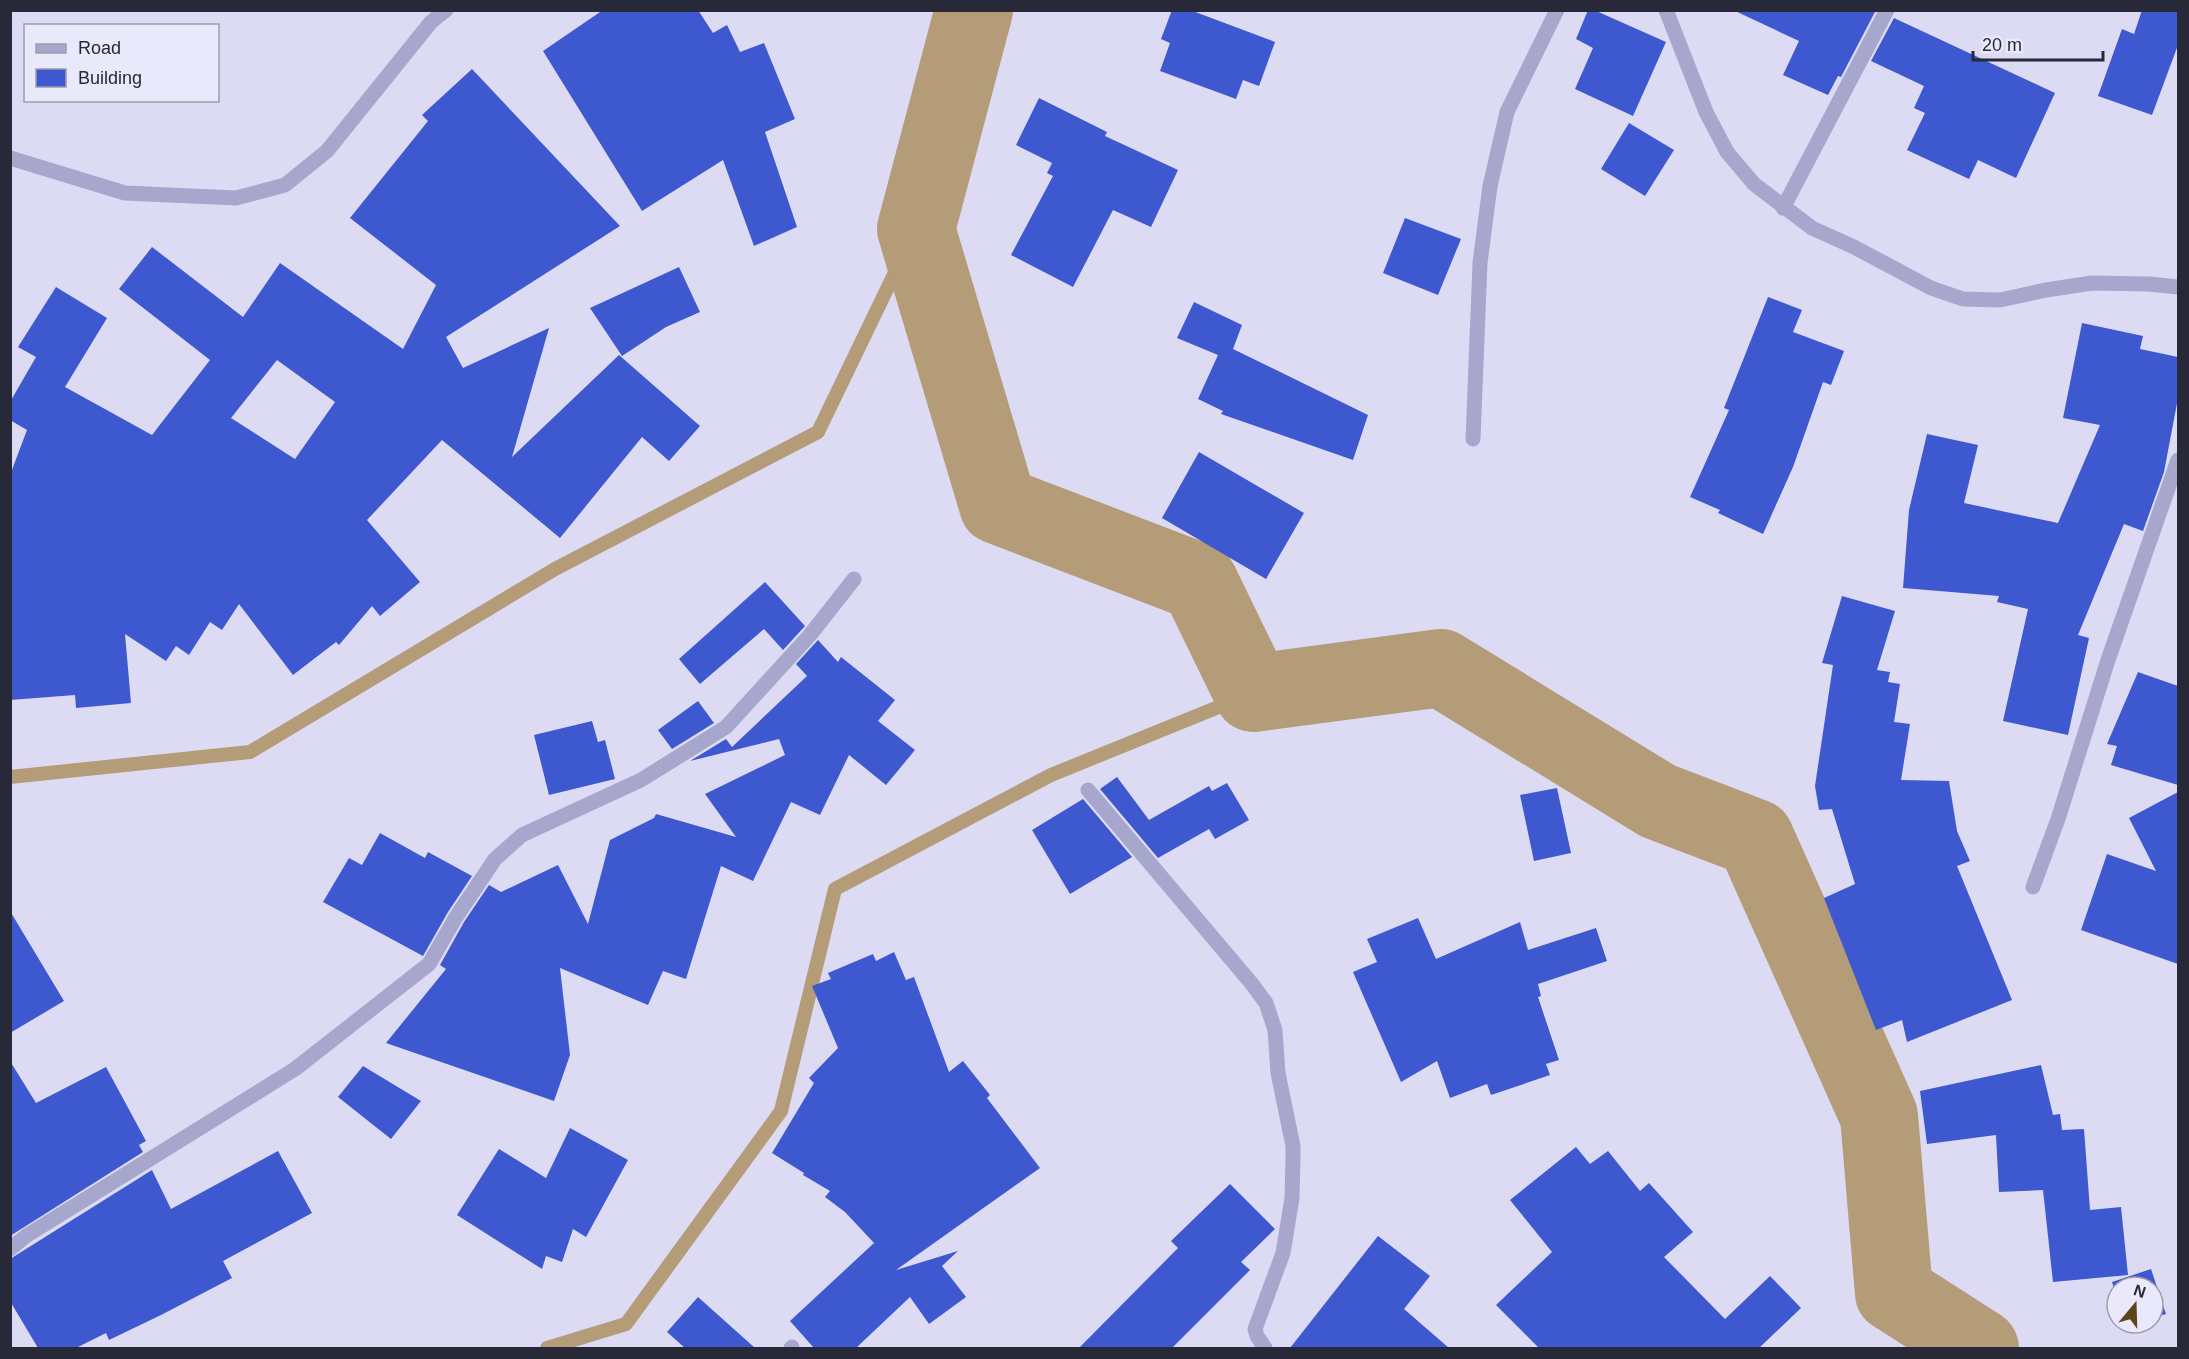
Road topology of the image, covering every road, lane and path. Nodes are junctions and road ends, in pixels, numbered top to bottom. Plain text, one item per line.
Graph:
1 (446, 10) edge
2 (1557, 10) edge
3 (1665, 10) edge
4 (1887, 10) edge
5 (10, 158) edge
6 (1783, 208) junction
7 (2178, 287) edge
8 (1473, 439) dead end
9 (2178, 460) edge
10 (854, 579) dead end
11 (1089, 790) dead end
12 (2033, 887) dead end
13 (10, 1249) edge
14 (1265, 1348) edge

1 - 5 street
2 - 8 street
3 - 6 street
4 - 6 street
6 - 7 street
9 - 12 street
10 - 13 street
11 - 14 street

